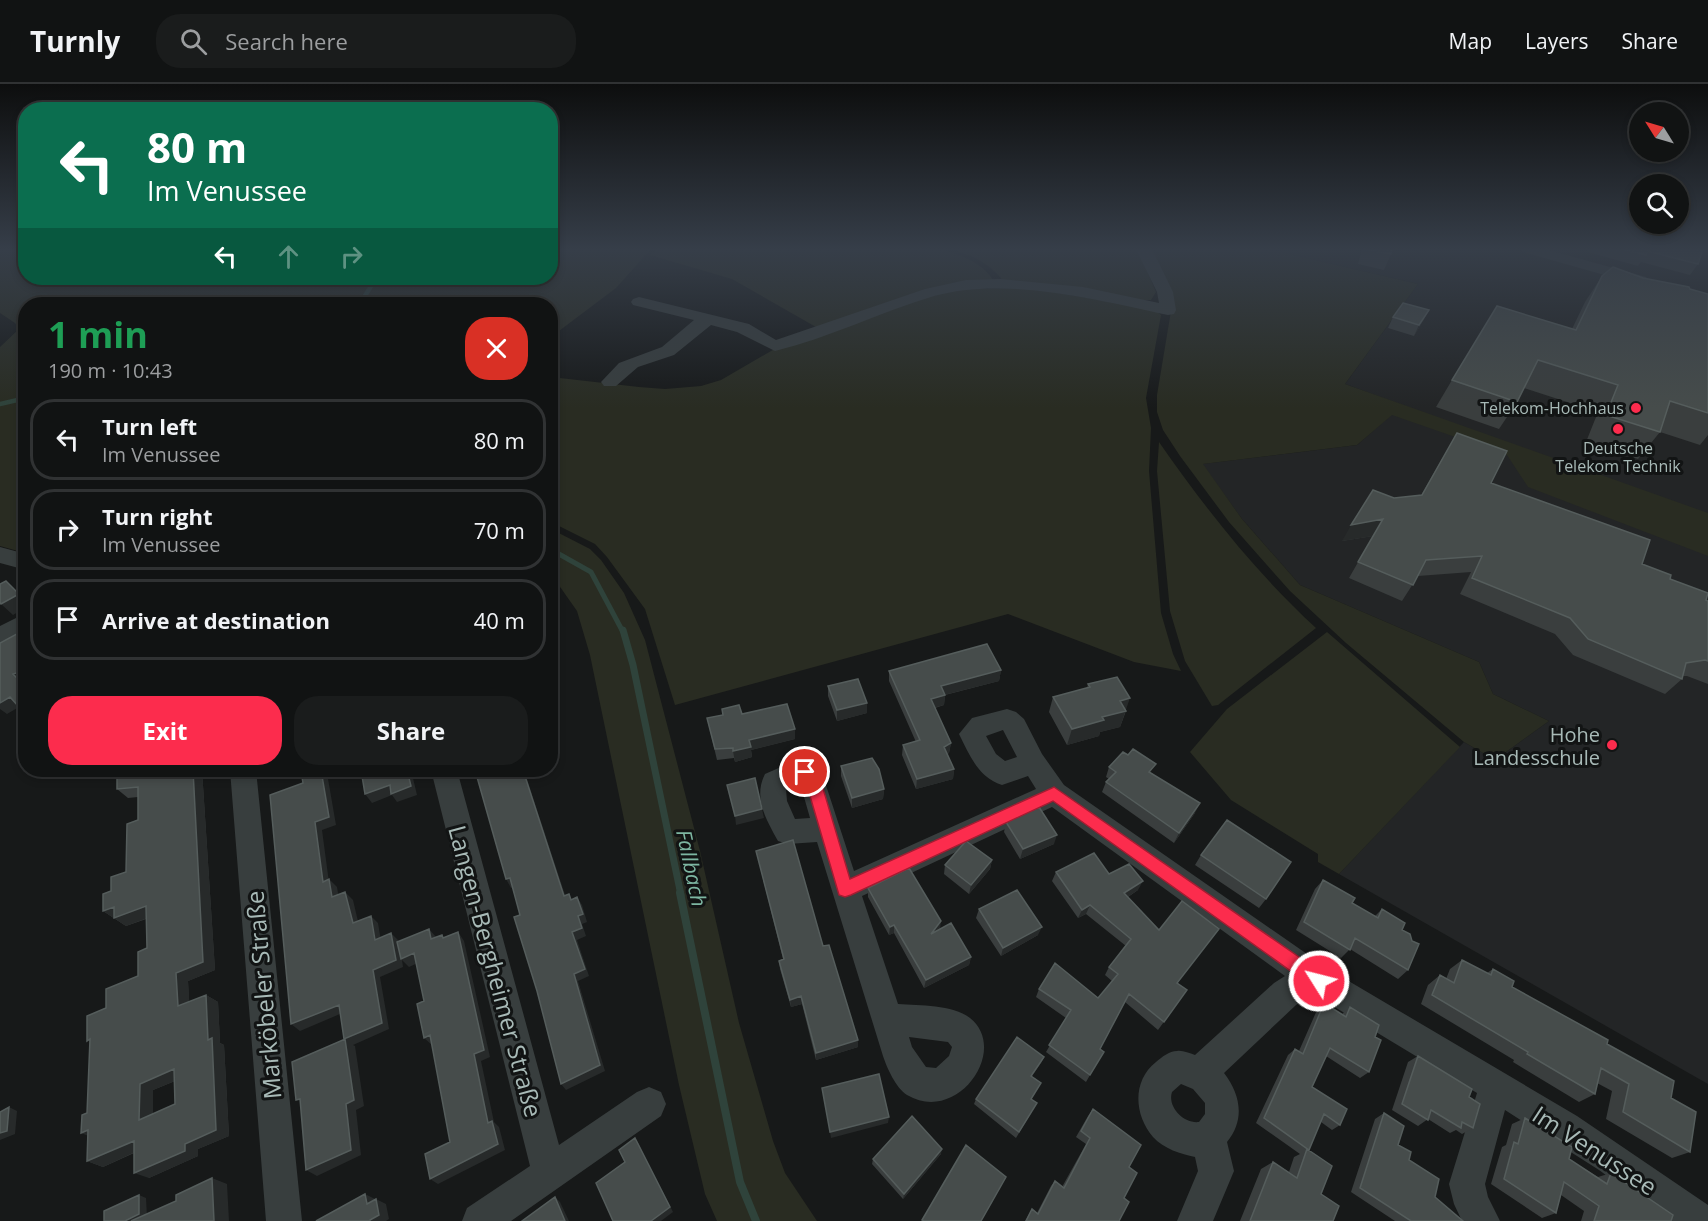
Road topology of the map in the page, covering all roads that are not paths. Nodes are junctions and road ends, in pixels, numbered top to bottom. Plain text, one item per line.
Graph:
1 (639, 302) dead end
2 (905, 302) edge
3 (1131, 302) edge
4 (1167, 302) edge
5 (709, 319) junction
6 (610, 382) dead end
7 (0, 555) edge
8 (18, 560) edge
9 (18, 627) edge
10 (0, 637) edge
11 (1033, 762) dead end
12 (244, 777) edge
13 (446, 777) edge
14 (1054, 793) junction
15 (827, 830) dead end
16 (845, 889) junction
17 (1319, 981) junction
18 (886, 1019) dead end
19 (1200, 1073) junction
20 (1495, 1087) junction
21 (649, 1104) dead end
22 (1208, 1136) junction
23 (549, 1173) junction
24 (1694, 1219) edge
25 (284, 1221) edge
26 (480, 1221) edge
27 (1195, 1221) edge
28 (1482, 1221) edge

1 - 5 street
2 - 5 street
3 - 4 street
5 - 6 street
7 - 8 street
9 - 10 street
11 - 14 street, Im Venussee
12 - 25 street, Marköbeler Straße
13 - 23 street, Langen-Bergheimer Straße
14 - 16 street
14 - 17 street, Im Venussee
15 - 16 street
16 - 18 street
17 - 19 street
17 - 20 street, Im Venussee
19 - 22 street
19 - 22 street
20 - 24 street, Im Venussee
20 - 28 street
21 - 23 street
22 - 27 street
23 - 26 street

